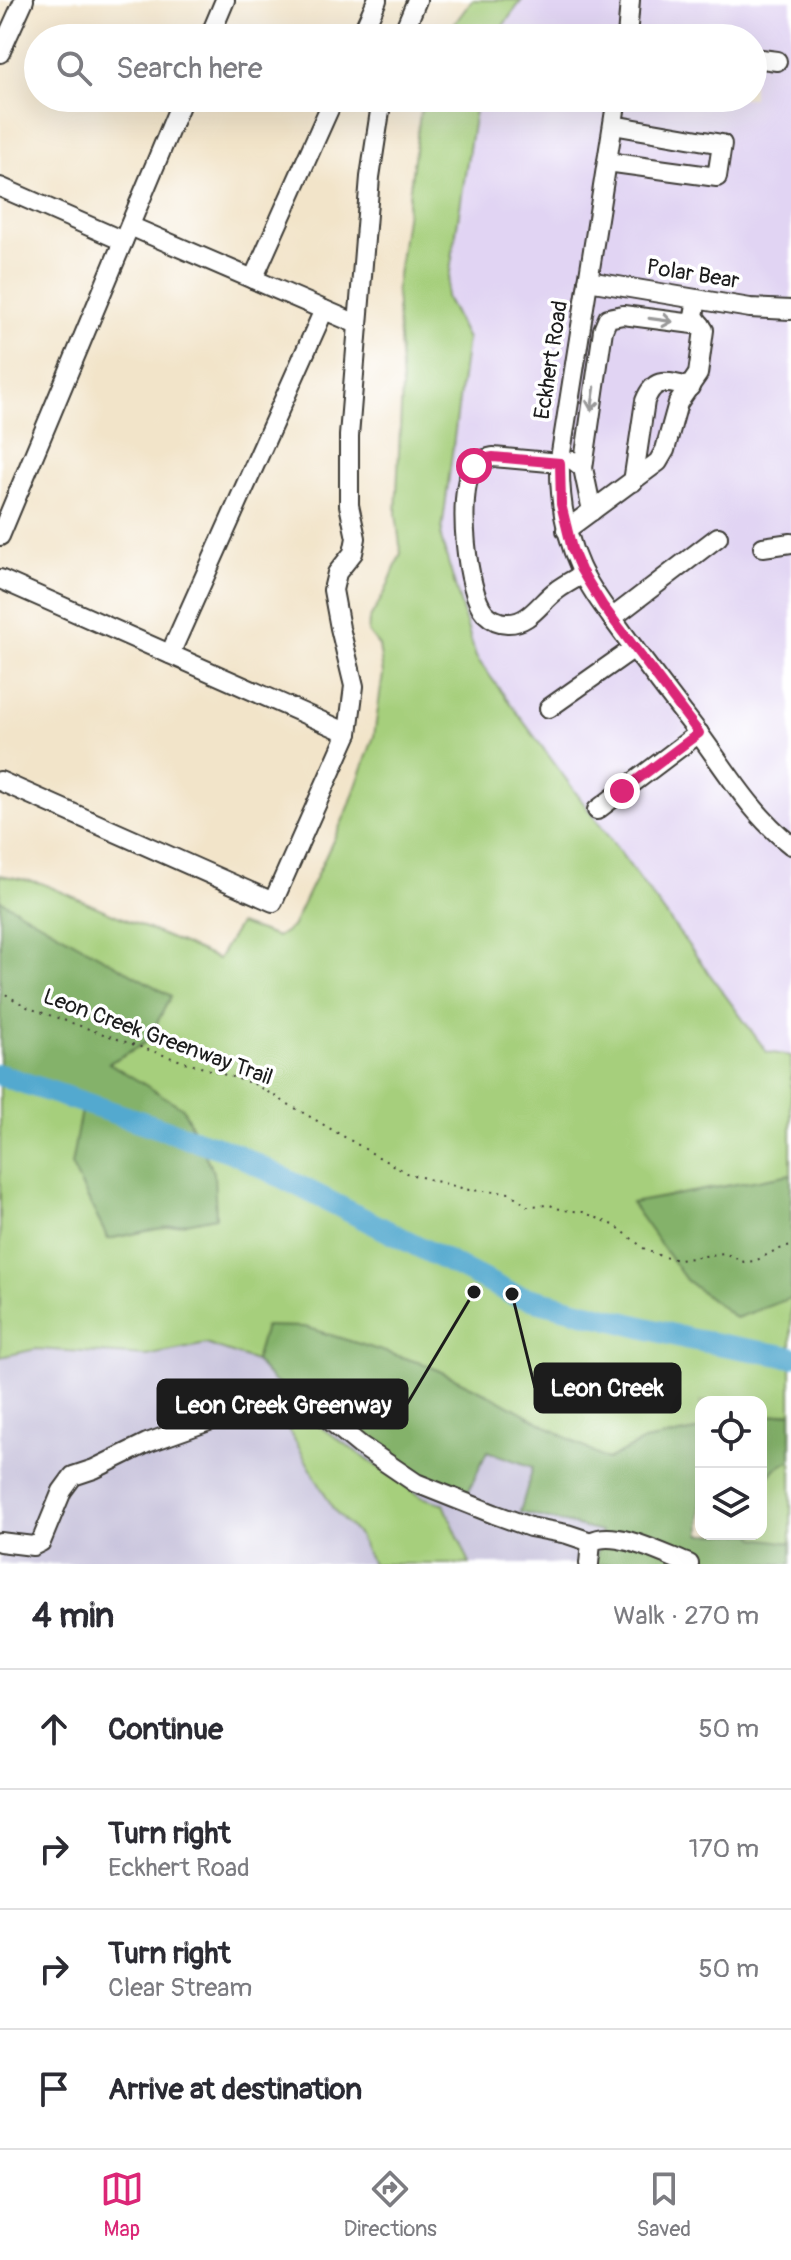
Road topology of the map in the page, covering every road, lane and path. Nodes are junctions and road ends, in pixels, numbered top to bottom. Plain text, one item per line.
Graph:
1 (24, 0) edge
2 (225, 0) edge
3 (377, 0) edge
4 (417, 0) edge
5 (630, 0) edge
6 (215, 24) edge
7 (366, 24) edge
8 (407, 24) edge
9 (628, 24) edge
10 (0, 53) edge
11 (767, 60) edge
12 (777, 61) dead end
13 (177, 112) edge
14 (328, 112) edge
15 (380, 112) edge
16 (615, 112) edge
17 (613, 125) junction
18 (607, 162) junction
19 (0, 187) edge
20 (127, 233) junction
21 (253, 279) junction
22 (588, 281) junction
23 (625, 288) junction
24 (697, 299) junction
25 (324, 310) junction
26 (791, 310) edge
27 (622, 314) junction
28 (357, 324) junction
29 (701, 325) junction
30 (580, 328) junction
31 (603, 330) junction
32 (690, 387) junction
33 (560, 461) junction
34 (583, 468) junction
35 (633, 482) junction
36 (592, 511) junction
37 (566, 530) junction
38 (0, 536) edge
39 (718, 537) dead end
40 (791, 543) edge
41 (763, 547) dead end
42 (583, 574) junction
43 (0, 579) edge
44 (612, 618) junction
45 (634, 648) junction
46 (170, 654) junction
47 (549, 708) dead end
48 (348, 733) junction
49 (699, 733) junction
50 (0, 781) edge
51 (597, 810) dead end
52 (791, 845) edge
53 (0, 989) edge
54 (791, 1246) edge
55 (0, 1542) edge
56 (591, 1542) junction
57 (589, 1564) edge
58 (689, 1564) edge

1 - 10 street
2 - 6 street
3 - 7 street
4 - 8 street
5 - 9 street
11 - 12 street
13 - 20 street
14 - 21 street
15 - 28 street
16 - 17 street, Eckhert Road
17 - 18 street, Eckhert Road
17 - 18 street
18 - 22 street, Eckhert Road
19 - 20 street
20 - 21 street
20 - 38 street
21 - 25 street
22 - 23 street, Polar Bear
22 - 30 street, Eckhert Road
23 - 24 street, Polar Bear
23 - 27 street
24 - 26 street, Polar Bear
24 - 29 street
25 - 28 street
25 - 46 street
27 -> 29 street
27 - 31 street
28 - 48 street
29 - 32 street
30 - 31 street
30 - 33 street, Eckhert Road
31 -> 34 street
32 - 35 street
32 - 35 street
33 - 34 street
33 - 37 street, Eckhert Road
33 - 42 street
34 - 36 street
35 - 36 street
36 - 37 street
37 - 42 street, Eckhert Road
39 - 44 street
40 - 41 street
42 - 44 street, Eckhert Road
43 - 46 street
44 - 45 street, Eckhert Road
45 - 47 street
45 - 49 street, Eckhert Road
46 - 48 street
48 - 50 street
49 - 51 street
49 - 52 street, Eckhert Road
53 - 54 path, Leon Creek Greenway Trail
55 - 56 street
56 - 57 street
56 - 58 street

